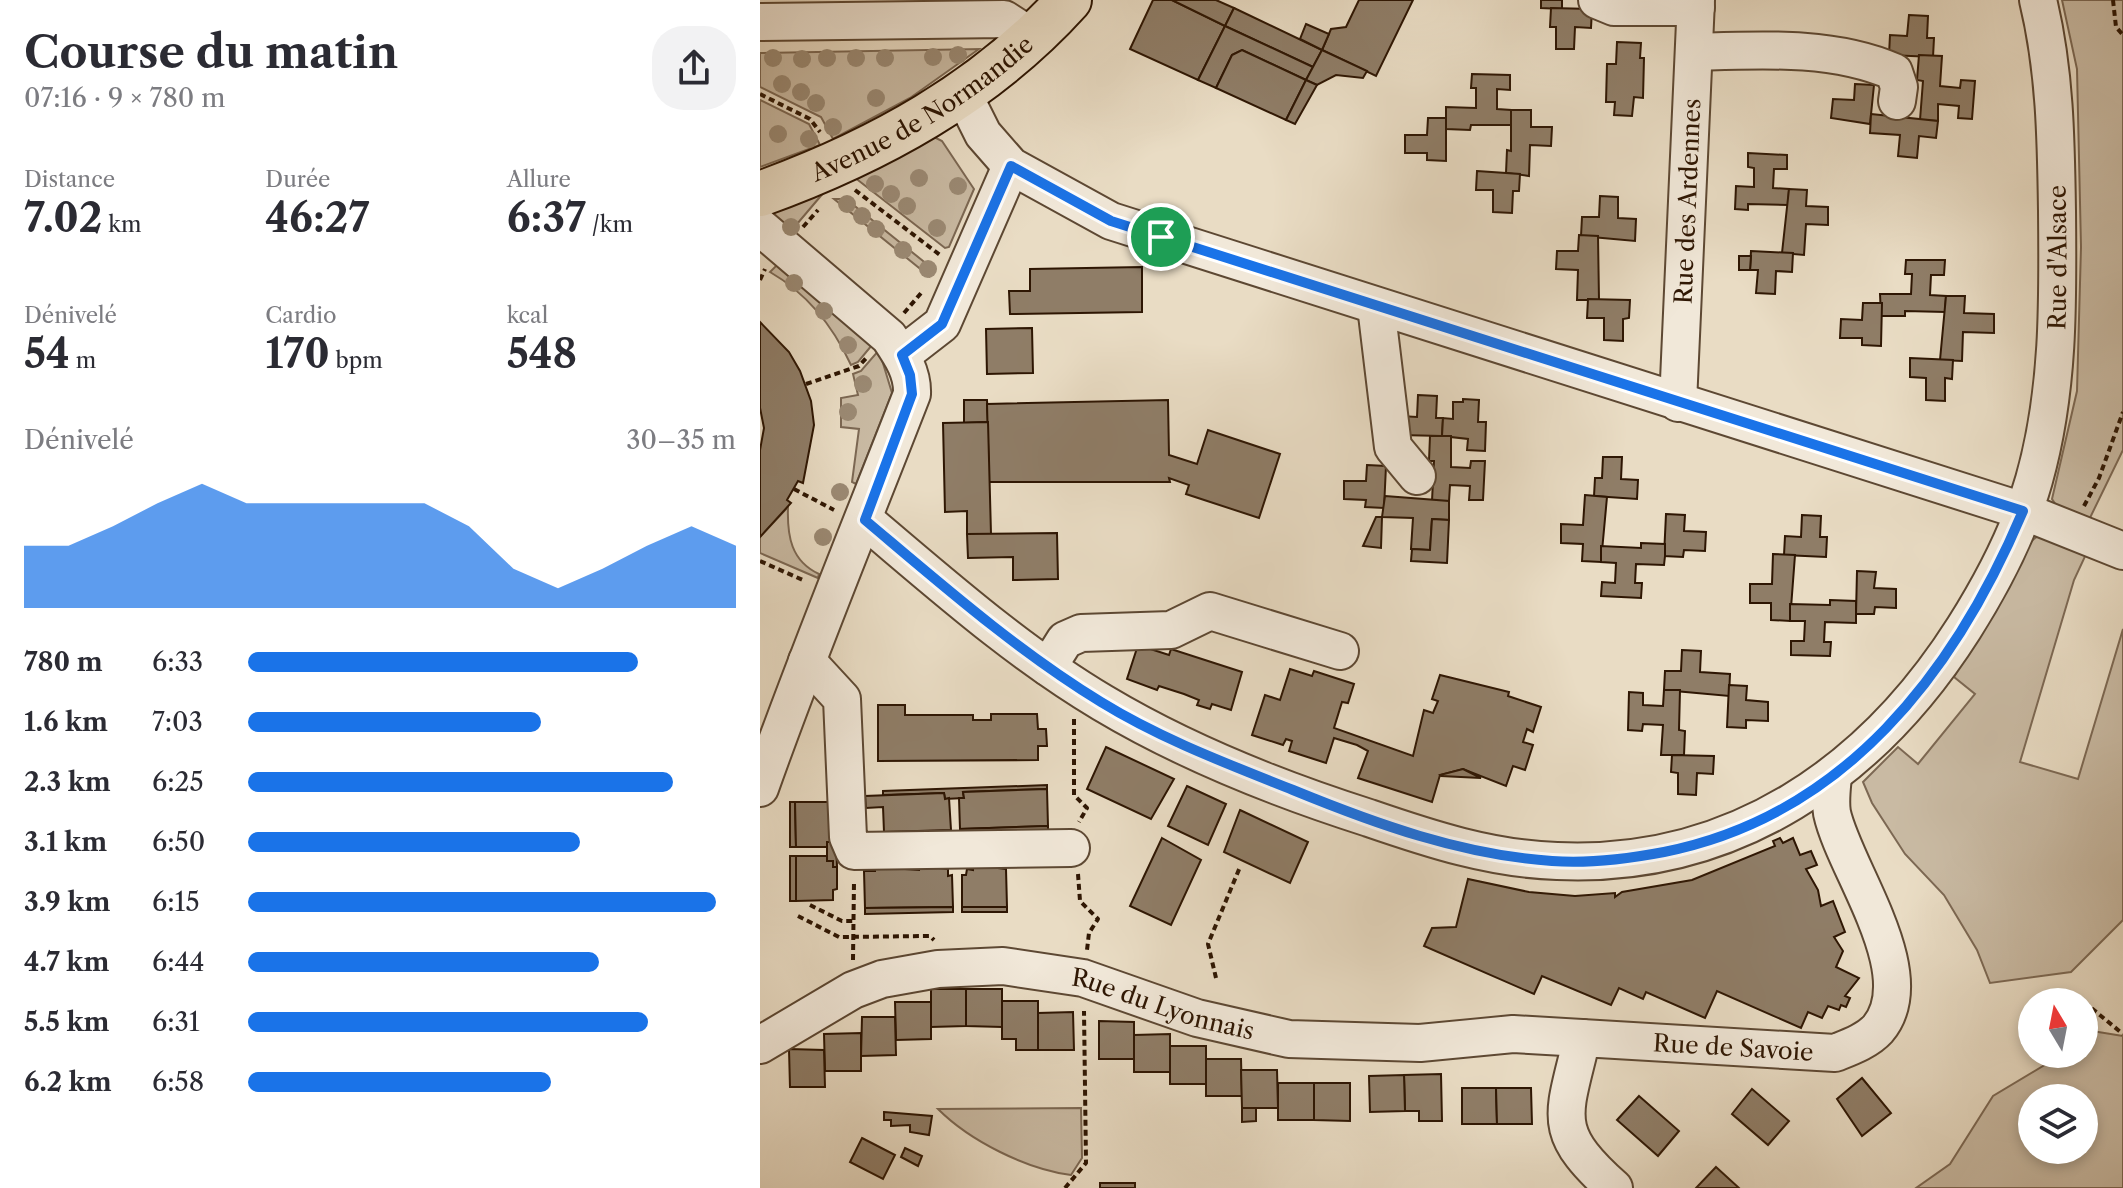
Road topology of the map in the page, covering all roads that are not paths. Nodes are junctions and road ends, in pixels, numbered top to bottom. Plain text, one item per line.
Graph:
1 (1069, 0) edge
2 (1597, 0) edge
3 (2038, 0) edge
4 (1696, 3) edge
5 (760, 22) edge
6 (1032, 37) junction
7 (1694, 52) junction
8 (963, 94) junction
9 (1897, 101) dead end
10 (1011, 166) junction
11 (760, 194) edge
12 (760, 227) edge
13 (1376, 306) junction
14 (902, 355) junction
15 (1678, 403) junction
16 (1417, 476) dead end
17 (2023, 511) junction
18 (849, 515) junction
19 (2123, 551) edge
20 (1340, 651) dead end
21 (807, 661) junction
22 (1061, 676) junction
23 (1833, 776) junction
24 (760, 788) edge
25 (1074, 837) road end
26 (1582, 1038) junction
27 (760, 1045) edge
28 (1614, 1188) edge

1 - 6 main road, Avenue de Normandie
2 - 4 street
3 - 17 street, Rue d'Alsace
4 - 7 street, Rue des Ardennes
5 - 6 street
6 - 8 main road, Avenue de Normandie
7 - 9 street
7 - 15 street, Rue des Ardennes
8 - 10 street
8 - 11 main road, Avenue de Normandie
10 - 13 street
10 - 14 street
12 - 14 street
13 - 15 street
13 - 16 street
14 - 18 street
15 - 17 street
17 - 19 street
17 - 23 street, Rue d'Alsace
18 - 21 street
18 - 22 street, Rue d'Alsace
20 - 22 street
21 - 24 street
21 - 25 street
22 - 23 street, Rue d'Alsace
23 - 26 street, Rue de Savoie
26 - 27 street, Rue du Lyonnais
26 - 28 street

